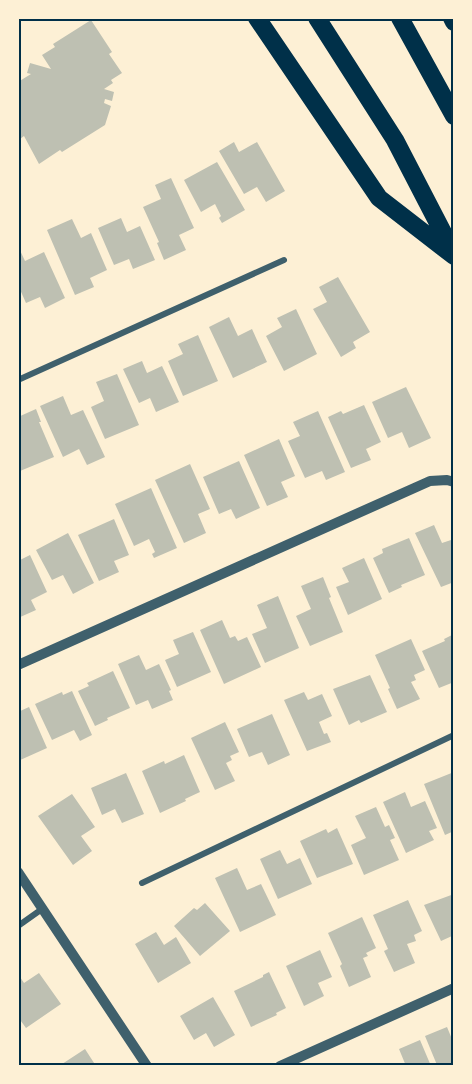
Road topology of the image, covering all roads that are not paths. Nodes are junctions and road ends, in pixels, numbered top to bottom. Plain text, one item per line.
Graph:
1 (257, 18) edge
2 (317, 18) edge
3 (400, 18) edge
4 (454, 116) edge
5 (454, 255) edge
6 (284, 260) dead end
7 (18, 380) edge
8 (451, 481) edge
9 (18, 665) edge
10 (454, 735) edge
11 (18, 872) edge
12 (142, 883) dead end
13 (42, 909) junction
14 (18, 926) edge
15 (454, 988) edge
16 (147, 1066) edge
17 (280, 1066) edge

1 - 5 highway
2 - 5 highway
3 - 4 highway
6 - 7 street
8 - 9 street
10 - 12 street
11 - 13 street
13 - 14 street
13 - 16 street
15 - 17 street

